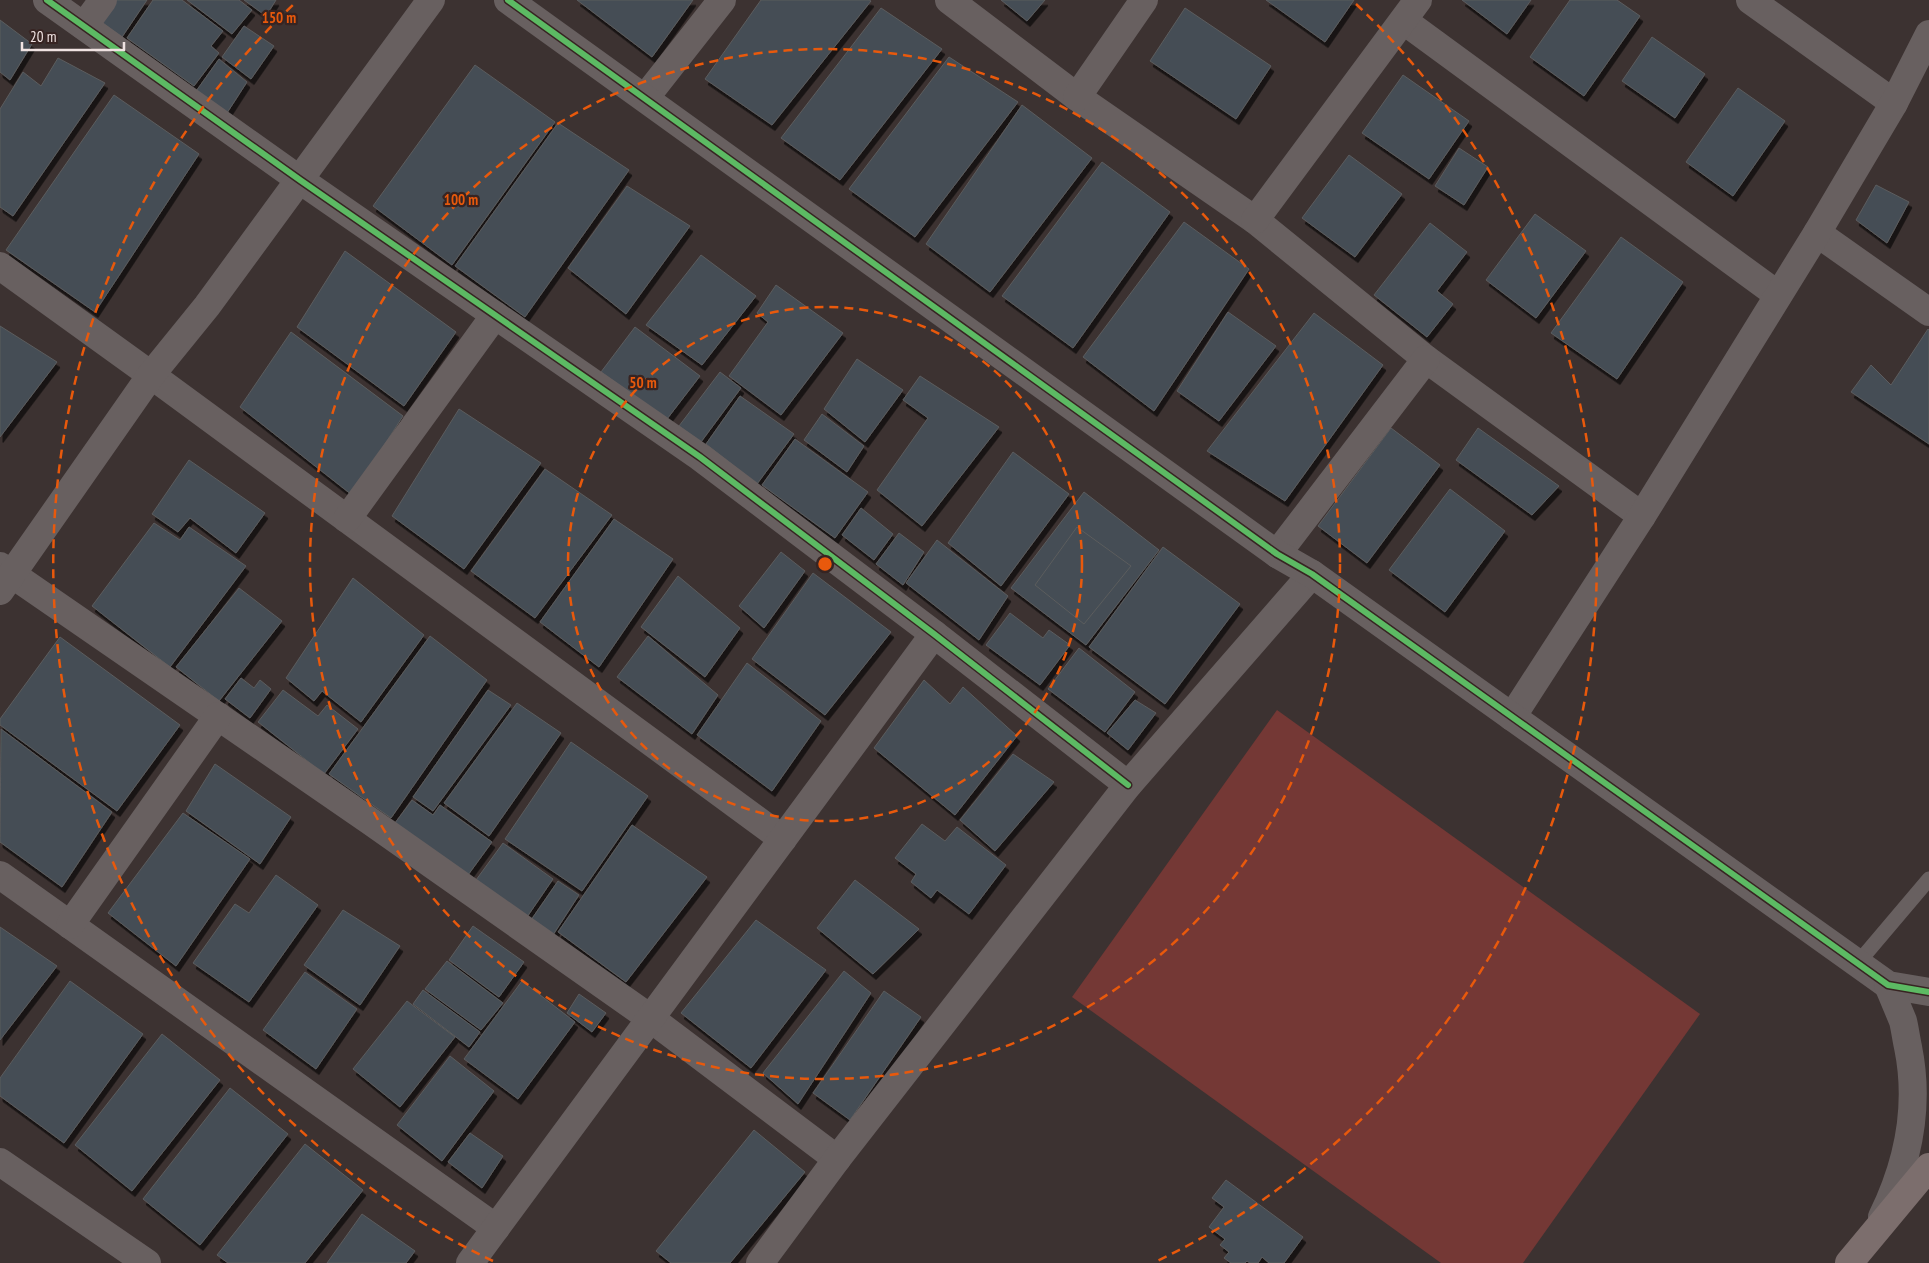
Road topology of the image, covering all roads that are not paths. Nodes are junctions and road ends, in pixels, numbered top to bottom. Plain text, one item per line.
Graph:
1 (47, 0) edge
2 (103, 0) edge
3 (430, 0) edge
4 (508, 0) edge
5 (722, 0) edge
6 (949, 0) edge
7 (1144, 0) edge
8 (1750, 0) edge
9 (1411, 11) edge
10 (84, 26) junction
11 (1929, 34) edge
12 (1078, 97) junction
13 (645, 98) junction
14 (1894, 102) junction
15 (300, 180) junction
16 (1255, 220) junction
17 (1817, 233) junction
18 (0, 266) edge
19 (1778, 295) junction
20 (1929, 312) edge
21 (495, 315) junction
22 (1426, 359) junction
23 (151, 375) junction
24 (1642, 516) junction
25 (348, 519) junction
26 (1277, 554) junction
27 (1312, 574) junction
28 (4, 577) edge
29 (934, 634) junction
30 (218, 716) junction
31 (1512, 717) junction
32 (1128, 785) junction
33 (783, 839) junction
34 (0, 875) edge
35 (1929, 878) edge
36 (70, 926) junction
37 (1858, 964) junction
38 (1888, 985) junction
39 (1929, 992) edge
40 (650, 1018) junction
41 (837, 1159) junction
42 (0, 1162) edge
43 (1929, 1167) edge
44 (496, 1228) junction
45 (1875, 1231) junction
46 (147, 1263) edge
47 (470, 1263) edge
48 (760, 1263) edge
49 (1849, 1263) edge

1 - 10 street
2 - 10 street
3 - 15 street
4 - 13 street
5 - 13 street
6 - 12 street
7 - 12 street
8 - 14 street
9 - 16 street
9 - 19 street
10 - 15 street
11 - 14 street
12 - 16 street
13 - 26 street
14 - 17 street
15 - 21 street
15 - 23 street
16 - 22 street
17 - 19 street
17 - 20 street
18 - 23 street
19 - 24 street
21 - 25 street
21 - 29 street
22 - 24 street
22 - 26 street
23 - 25 street
23 - 28 street
24 - 31 street
25 - 33 street
26 - 27 street
27 - 31 street
27 - 32 street
28 - 30 street
29 - 32 street
29 - 33 street
30 - 36 street
30 - 40 street
31 - 37 street
32 - 41 street
33 - 40 street
34 - 36 street
35 - 37 lane
36 - 44 street
37 - 38 street
38 - 39 street
38 - 45 street
40 - 41 street
40 - 44 street
41 - 48 street
42 - 46 street
43 - 45 main road
44 - 47 street
45 - 49 main road

